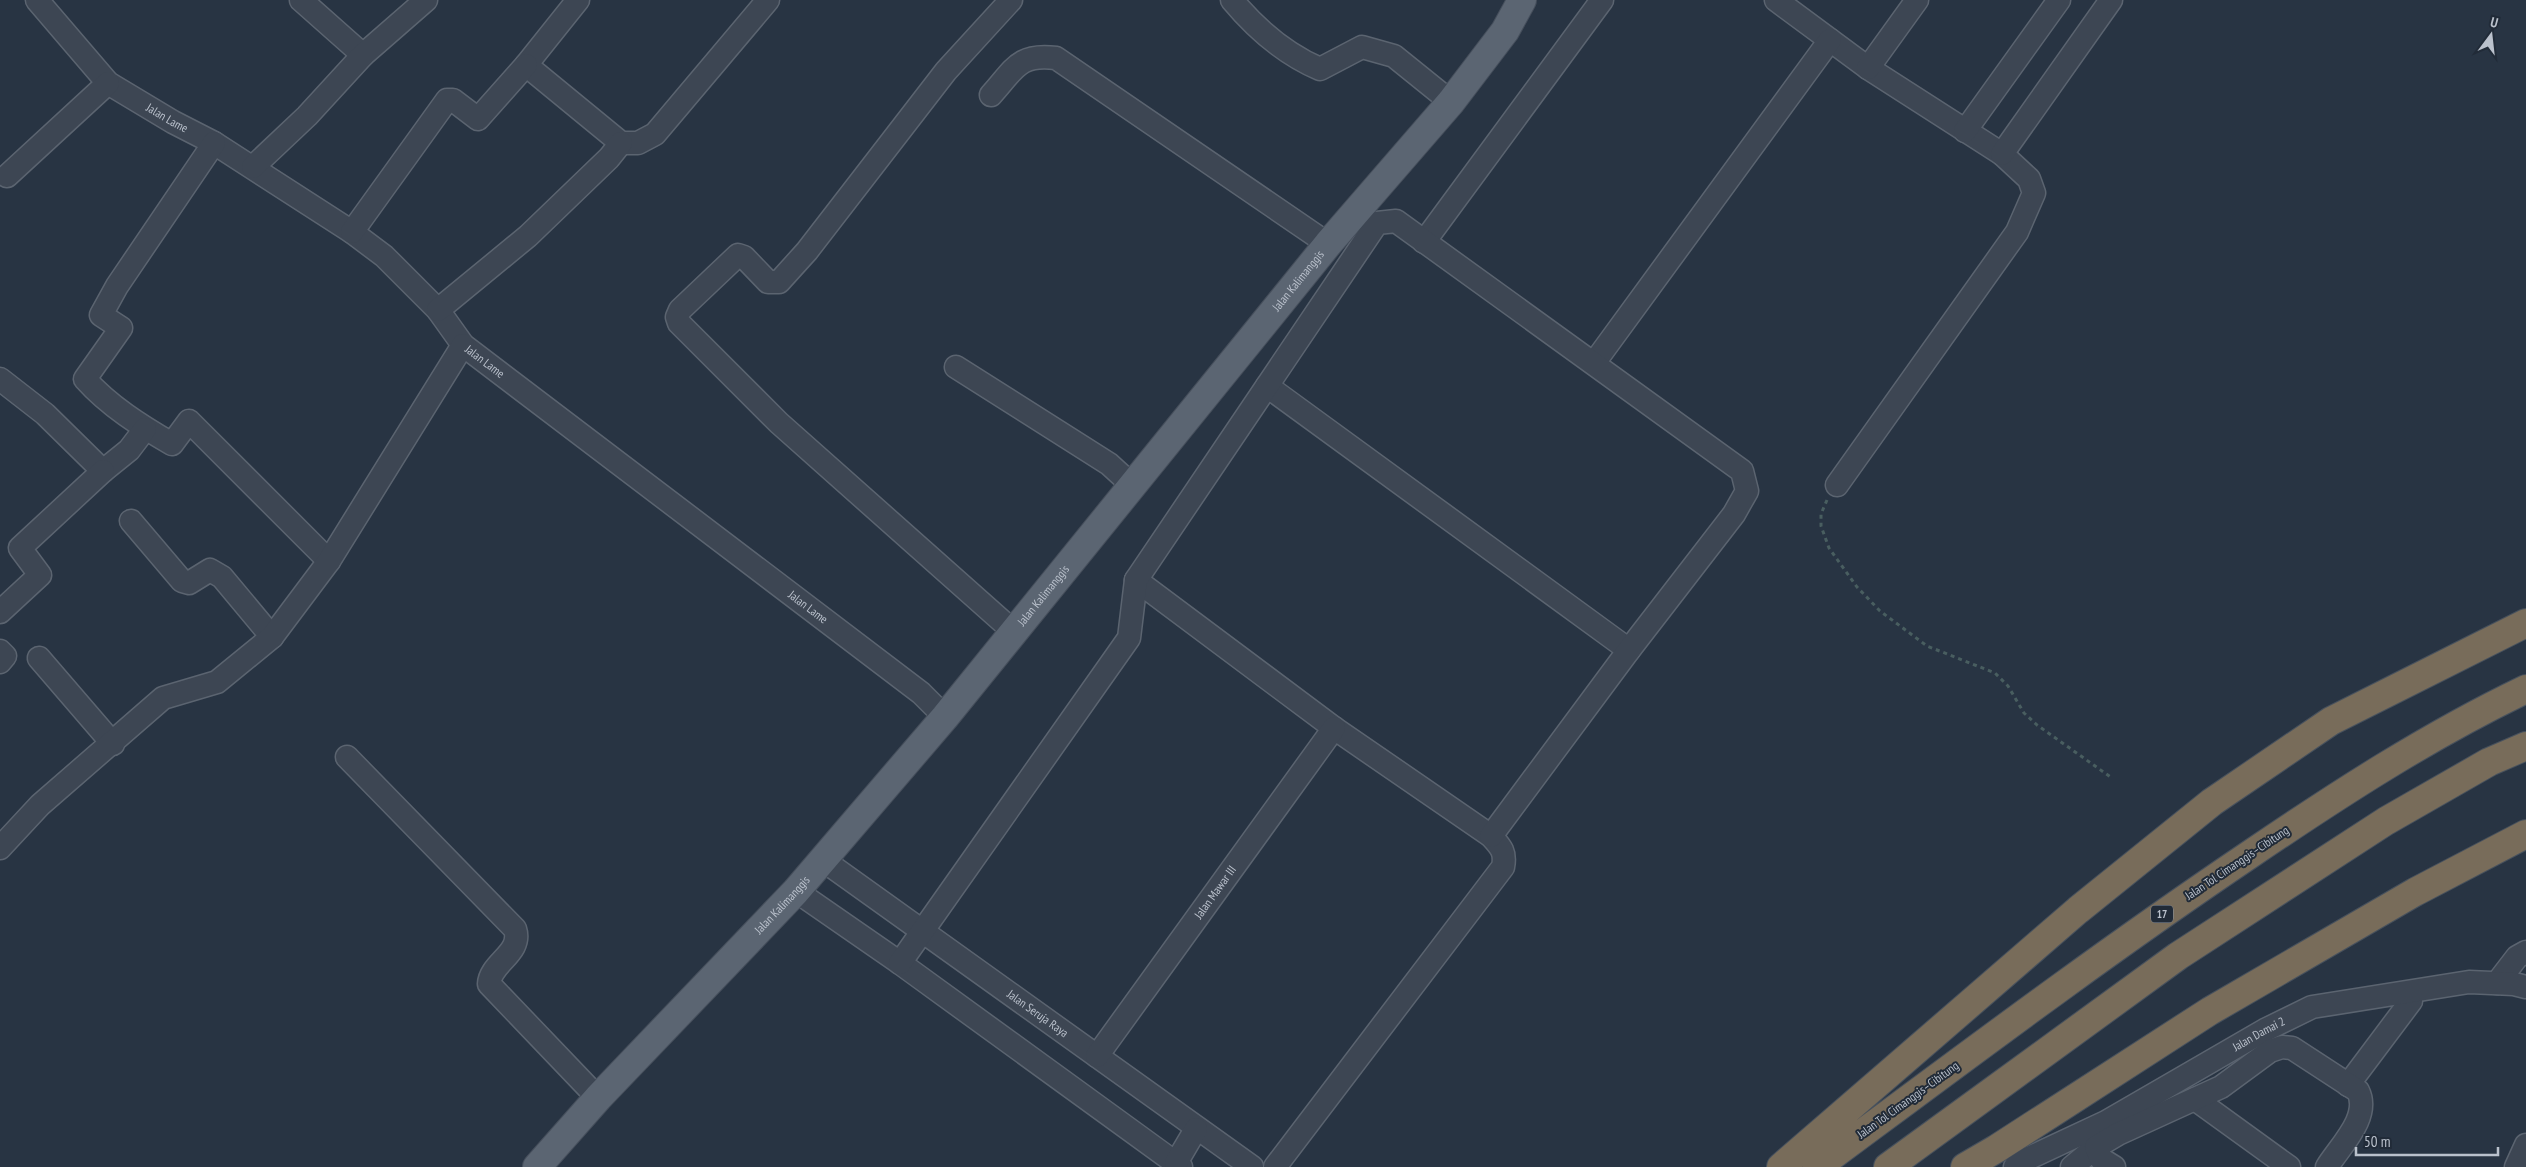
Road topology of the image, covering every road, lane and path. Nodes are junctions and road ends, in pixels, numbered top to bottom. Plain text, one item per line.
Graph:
1 (37, 0) edge
2 (301, 0) edge
3 (426, 0) edge
4 (578, 0) edge
5 (768, 0) edge
6 (1011, 0) edge
7 (1232, 0) edge
8 (1522, 0) edge
9 (1602, 0) edge
10 (1918, 0) edge
11 (2059, 0) edge
12 (2111, 0) edge
13 (1789, 4) edge
14 (1830, 40) junction
15 (363, 55) junction
16 (526, 65) junction
17 (1868, 68) junction
18 (108, 83) junction
19 (991, 95) dead end
20 (1451, 102) junction
21 (1965, 131) junction
22 (214, 143) junction
23 (621, 143) junction
24 (2002, 154) junction
25 (253, 167) junction
26 (7, 176) dead end
27 (352, 232) junction
28 (1424, 242) junction
29 (1328, 244) junction
30 (438, 310) junction
31 (463, 345) junction
32 (1594, 363) junction
33 (956, 366) dead end
34 (0, 378) edge
35 (1267, 386) junction
36 (145, 429) junction
37 (103, 471) junction
38 (1132, 485) junction
39 (1837, 485) joint
40 (131, 521) dead end
41 (329, 562) junction
42 (1136, 580) junction
43 (0, 612) edge
44 (2526, 623) edge
45 (1013, 632) junction
46 (272, 637) junction
47 (1629, 650) junction
48 (0, 651) edge
49 (39, 658) dead end
50 (0, 662) edge
51 (2526, 689) edge
52 (945, 718) junction
53 (1334, 728) junction
54 (113, 744) junction
55 (2526, 746) edge
56 (347, 757) dead end
57 (2112, 778) dead end
58 (2526, 834) edge
59 (1491, 836) junction
60 (0, 848) edge
61 (823, 860) junction
62 (796, 891) junction
63 (922, 932) junction
64 (2526, 952) edge
65 (900, 963) junction
66 (2497, 983) junction
67 (2526, 987) edge
68 (2411, 1001) dead end
69 (1097, 1056) junction
70 (2348, 1085) junction
71 (598, 1098) junction
72 (2195, 1099) junction
73 (1196, 1129) junction
74 (2526, 1145) edge
75 (2096, 1147) junction
76 (1179, 1165) edge
77 (537, 1167) edge
78 (1252, 1167) edge
79 (1275, 1167) edge
80 (1781, 1167) edge
81 (1817, 1167) edge
82 (1888, 1167) edge
83 (1965, 1167) edge
84 (2015, 1167) edge
85 (2072, 1167) edge
86 (2114, 1167) edge
87 (2289, 1167) edge
88 (2327, 1167) edge
89 (2516, 1167) edge

1 - 18 street, Jalan Lame
2 - 15 street
3 - 15 street
4 - 16 street
5 - 23 street
6 - 45 street
7 - 20 street
8 - 20 main road, Jalan Kalimanggis
9 - 28 street
10 - 17 street
11 - 21 street
12 - 24 street
13 - 14 street
14 - 17 street
14 - 32 street
15 - 25 street
16 - 23 street
16 - 27 street
17 - 21 street
18 - 22 street, Jalan Lame
18 - 26 street
19 - 29 street
20 - 29 main road, Jalan Kalimanggis
21 - 24 street
22 - 25 street, Jalan Lame
22 - 36 street
23 - 30 street
24 - 39 street
25 - 27 street, Jalan Lame
27 - 30 street, Jalan Lame
28 - 32 street
28 - 35 street
29 - 38 main road, Jalan Kalimanggis
30 - 31 street, Jalan Lame
31 - 41 street
31 - 52 street, Jalan Lame
32 - 47 street
33 - 38 street
34 - 37 street
35 - 42 street
35 - 47 street
36 - 37 street
36 - 41 street
37 - 43 street
38 - 45 main road, Jalan Kalimanggis
39 - 57 path
40 - 46 street
41 - 46 street
42 - 53 street
42 - 63 street
44 - 80 highway
45 - 52 main road, Jalan Kalimanggis
46 - 54 street
47 - 59 street
48 - 50 street
49 - 54 street
51 - 81 highway, Jalan Tol Cimanggis–Cibitung / 17
52 - 61 main road, Jalan Kalimanggis
53 - 59 street
53 - 69 street, Jalan Mawar III
54 - 60 street
55 - 82 highway
56 - 71 street
58 - 83 highway
59 - 79 street
61 - 62 main road, Jalan Kalimanggis
61 - 63 street, Jalan Seruja Raya
62 - 65 street
62 - 71 main road, Jalan Kalimanggis
63 - 65 street
63 - 69 street, Jalan Seruja Raya
64 - 66 street
65 - 76 street
66 - 67 street, Jalan Damai 2
66 - 84 street, Jalan Damai 2
68 - 70 street
69 - 73 street, Jalan Seruja Raya
70 - 72 street
70 - 88 street
71 - 77 main road, Jalan Kalimanggis
72 - 75 street
72 - 87 street
73 - 76 street
73 - 78 street, Jalan Seruja Raya
74 - 89 street
75 - 85 street
75 - 86 street

